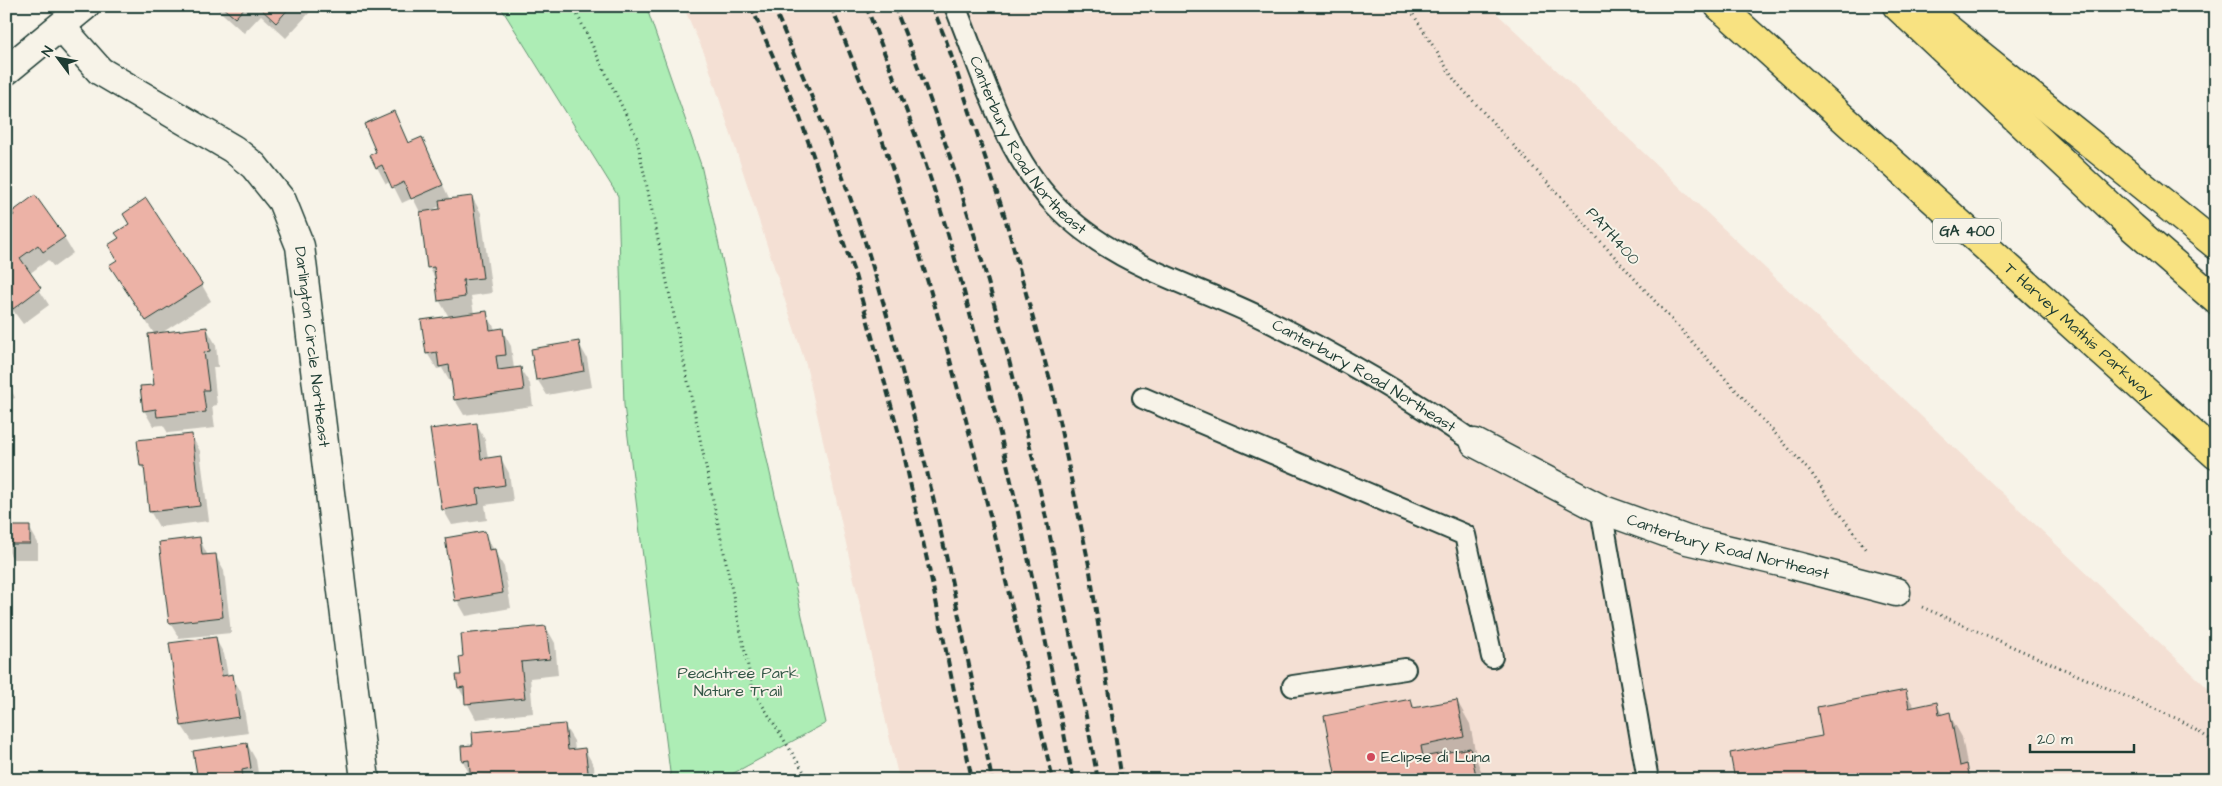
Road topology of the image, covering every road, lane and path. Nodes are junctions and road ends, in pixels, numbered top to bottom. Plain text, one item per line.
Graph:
1 (85, 6) edge
2 (573, 6) edge
3 (955, 6) edge
4 (1408, 6) edge
5 (1719, 6) edge
6 (1898, 6) edge
7 (1920, 6) edge
8 (61, 27) junction
9 (6, 71) edge
10 (2216, 246) edge
11 (2216, 300) edge
12 (1144, 398) dead end
13 (1475, 443) joint
14 (2216, 455) edge
15 (1601, 509) junction
16 (1868, 553) dead end
17 (1896, 592) dead end
18 (1937, 615) dead end
19 (1492, 657) dead end
20 (1405, 670) dead end
21 (1293, 686) dead end
22 (2216, 743) edge
23 (365, 780) edge
24 (809, 780) edge
25 (1648, 780) edge

1 - 8 street
2 - 24 path
3 - 13 lane, Canterbury Road Northeast
4 - 16 path, PATH400
5 - 14 highway, T Harvey Mathis Parkway / GA 400
6 - 11 highway
7 - 10 highway
8 - 9 street
8 - 23 street, Darlington Circle Northeast
12 - 19 lane
13 - 15 street, Canterbury Road Northeast
15 - 17 street, Canterbury Road Northeast
15 - 25 lane
18 - 22 path
20 - 21 lane

